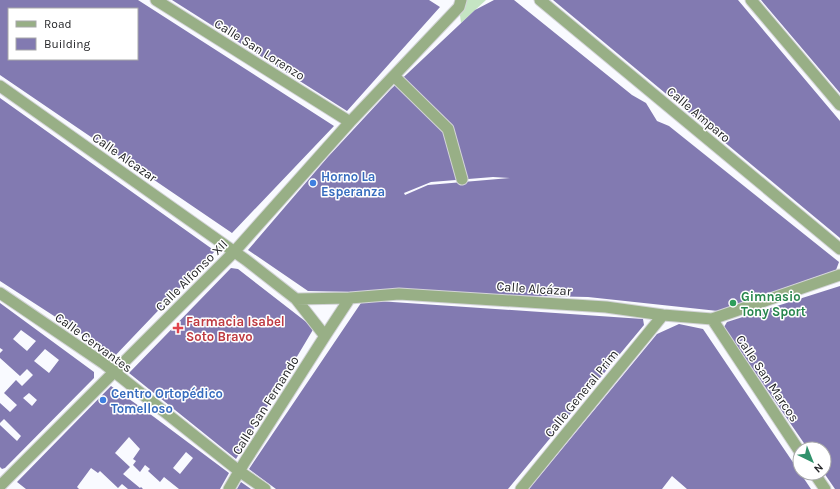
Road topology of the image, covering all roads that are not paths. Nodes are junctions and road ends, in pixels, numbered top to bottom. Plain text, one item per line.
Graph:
1 (156, 0) edge
2 (449, 0) edge
3 (540, 0) edge
4 (751, 0) edge
5 (460, 3) edge
6 (394, 76) junction
7 (0, 86) edge
8 (840, 105) edge
9 (350, 122) junction
10 (462, 179) dead end
11 (840, 249) edge
12 (234, 252) junction
13 (840, 275) edge
14 (0, 293) edge
15 (350, 298) junction
16 (296, 299) junction
17 (663, 315) junction
18 (712, 319) junction
19 (325, 336) junction
20 (113, 372) junction
21 (793, 441) edge
22 (239, 471) junction
23 (2, 486) edge
24 (229, 489) edge
25 (265, 489) edge
26 (521, 489) edge

1 - 9 street, Calle San Lorenzo
2 - 5 street
3 - 11 street, Calle Amparo
4 - 8 street
5 - 6 street, Calle Alfonso XII
6 - 9 street, Calle Alfonso XII
6 - 10 street
7 - 12 street, Calle Alcazar
9 - 12 street, Calle Alfonso XII
12 - 16 street
12 - 20 street, Calle Alfonso XII
13 - 18 street, Calle Alcázar
14 - 20 street, Calle Cervantes
15 - 16 street, Calle Alcázar
15 - 17 street, Calle Alcázar
15 - 19 street, Calle San Fernando
16 - 19 street
17 - 18 street, Calle Alcázar
17 - 26 street, Calle General Prim
18 - 21 street, Calle San Marcos
19 - 22 street, Calle San Fernando
20 - 22 street, Calle Cervantes
20 - 23 street, Calle Alfonso XII
22 - 24 street, Calle San Fernando
22 - 25 street, Calle Cervantes

